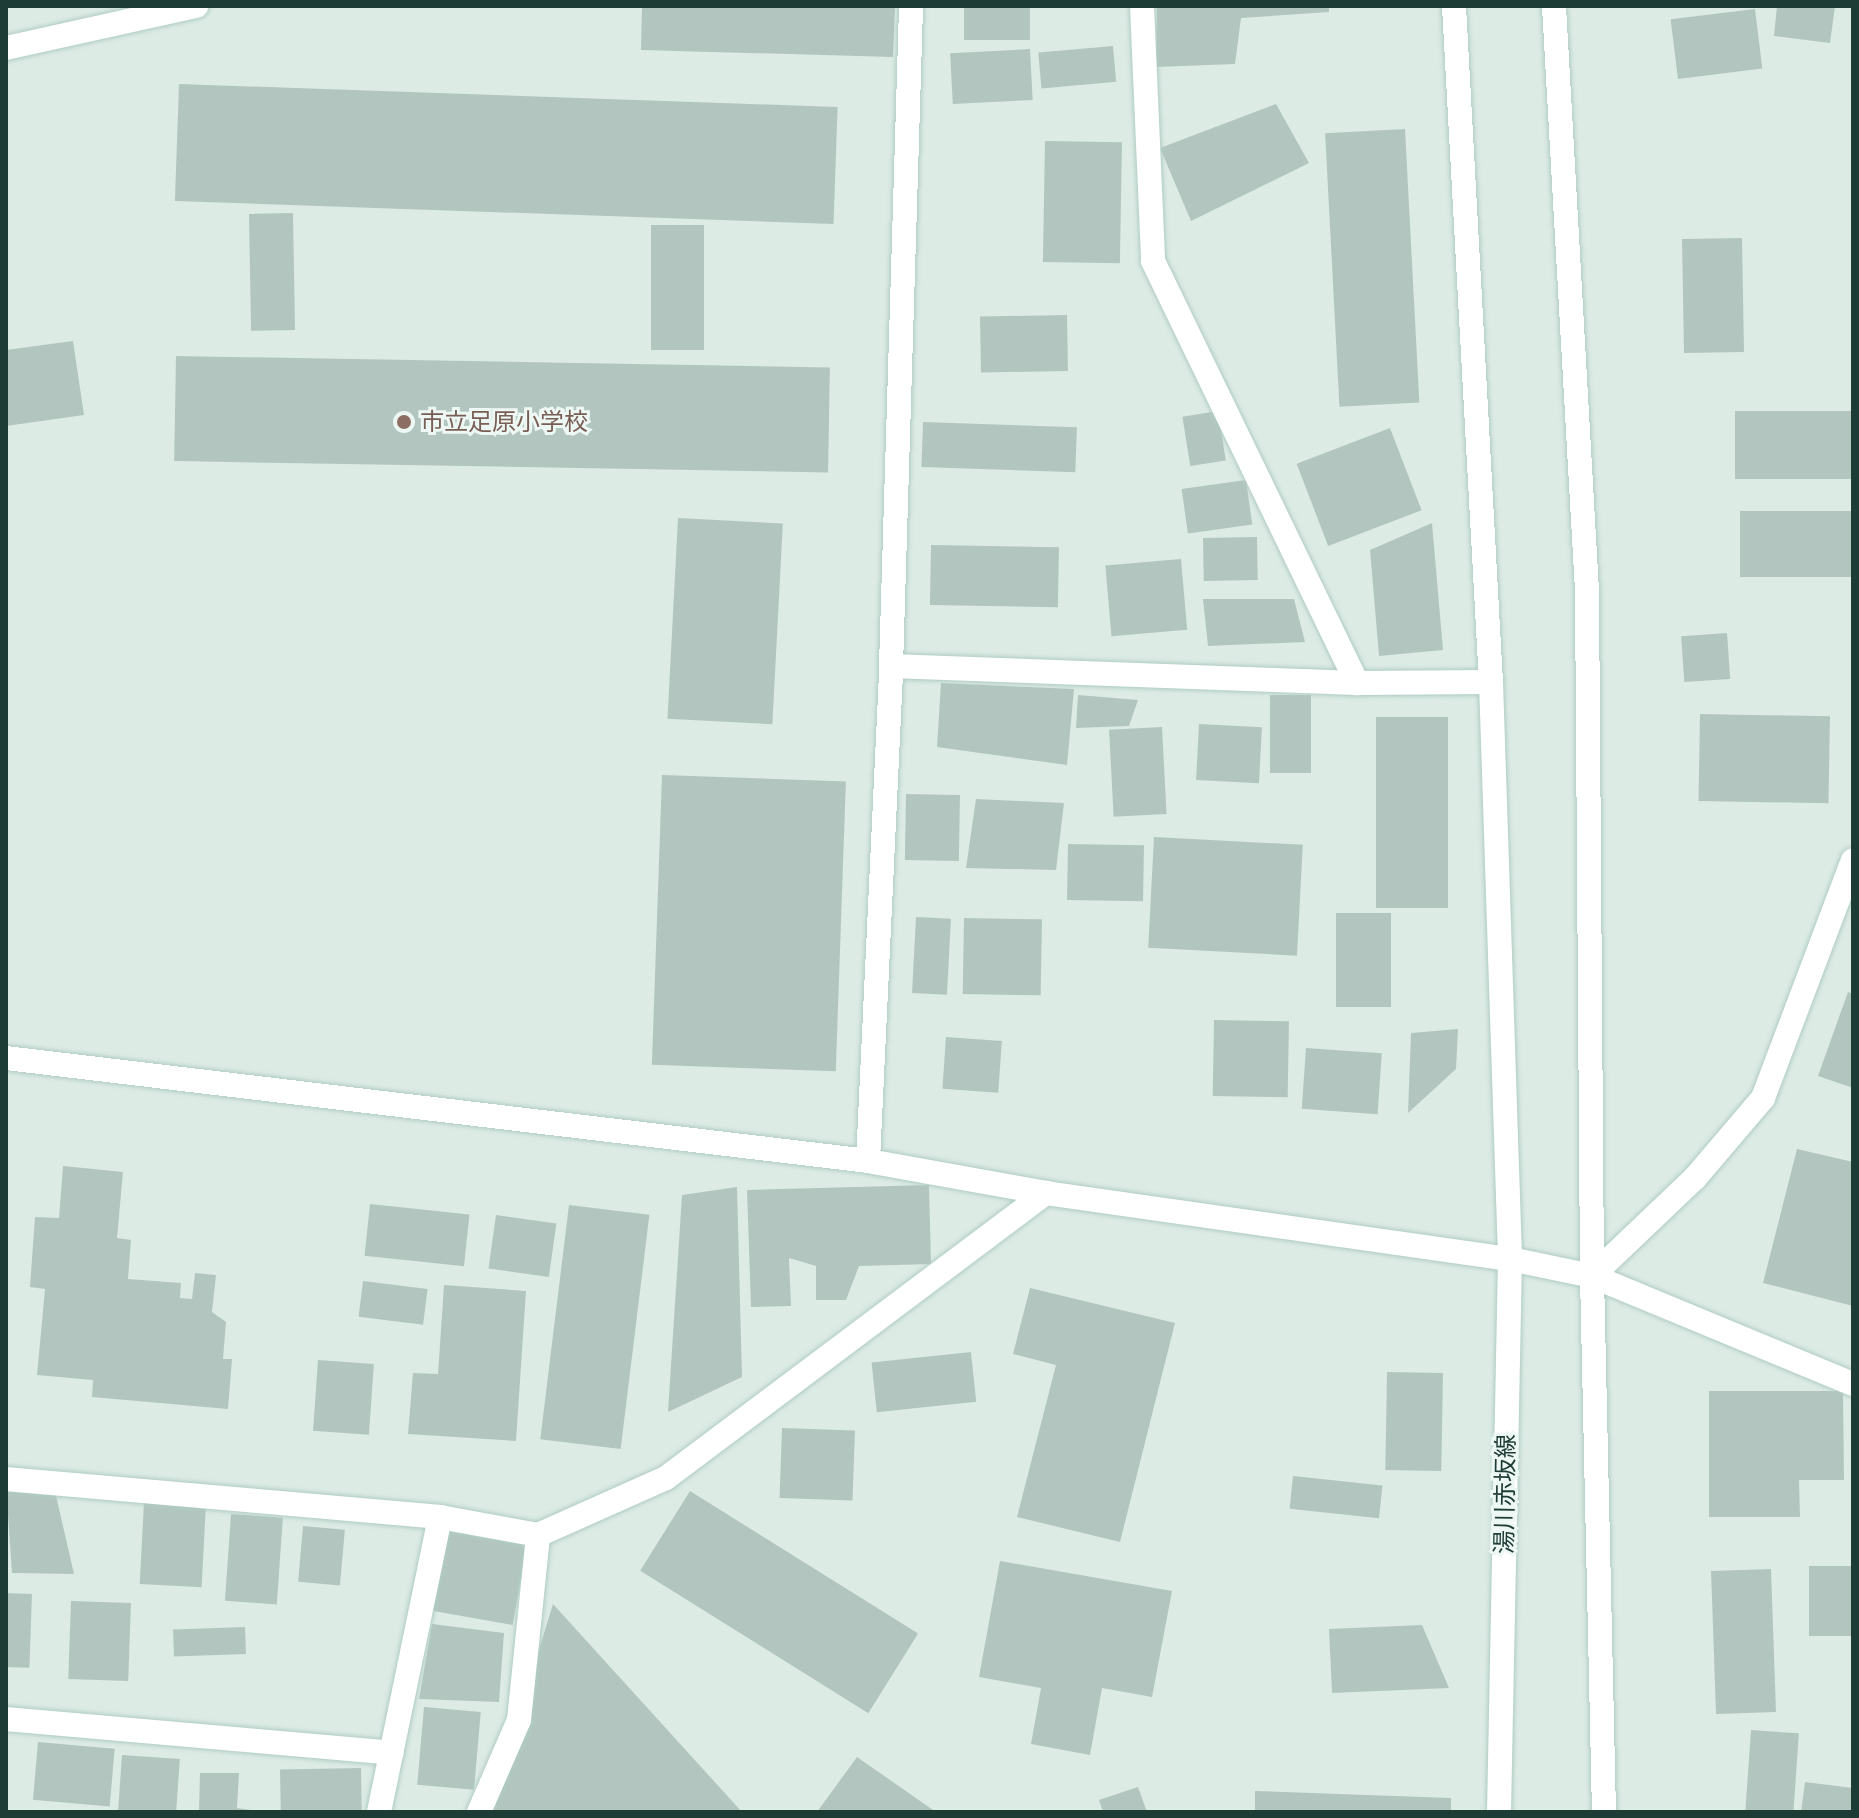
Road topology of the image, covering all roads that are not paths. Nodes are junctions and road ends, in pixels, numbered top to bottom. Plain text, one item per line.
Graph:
1 (196, 6) edge
2 (911, 6) edge
3 (1142, 6) edge
4 (1454, 6) edge
5 (1554, 6) edge
6 (6, 48) edge
7 (891, 666) junction
8 (1491, 682) junction
9 (1357, 683) junction
10 (1853, 860) edge
11 (6, 1058) edge
12 (868, 1161) junction
13 (1046, 1193) junction
14 (1510, 1259) junction
15 (1592, 1276) junction
16 (1853, 1384) edge
17 (6, 1479) edge
18 (440, 1517) junction
19 (538, 1535) junction
20 (6, 1719) edge
21 (392, 1753) junction
22 (379, 1812) edge
23 (479, 1812) edge
24 (1499, 1812) edge
25 (1604, 1812) edge

1 - 6 street
2 - 7 street
3 - 9 street
4 - 8 street, 湯川赤坂線
5 - 15 street
7 - 9 street
7 - 12 street
8 - 9 street
8 - 14 street, 湯川赤坂線
10 - 15 street
11 - 12 street
12 - 13 street
13 - 14 street
13 - 19 street
14 - 15 street
14 - 24 street, 湯川赤坂線
15 - 16 street
15 - 25 street
17 - 18 street
18 - 19 street
18 - 21 street
19 - 23 street
20 - 21 street
21 - 22 street

